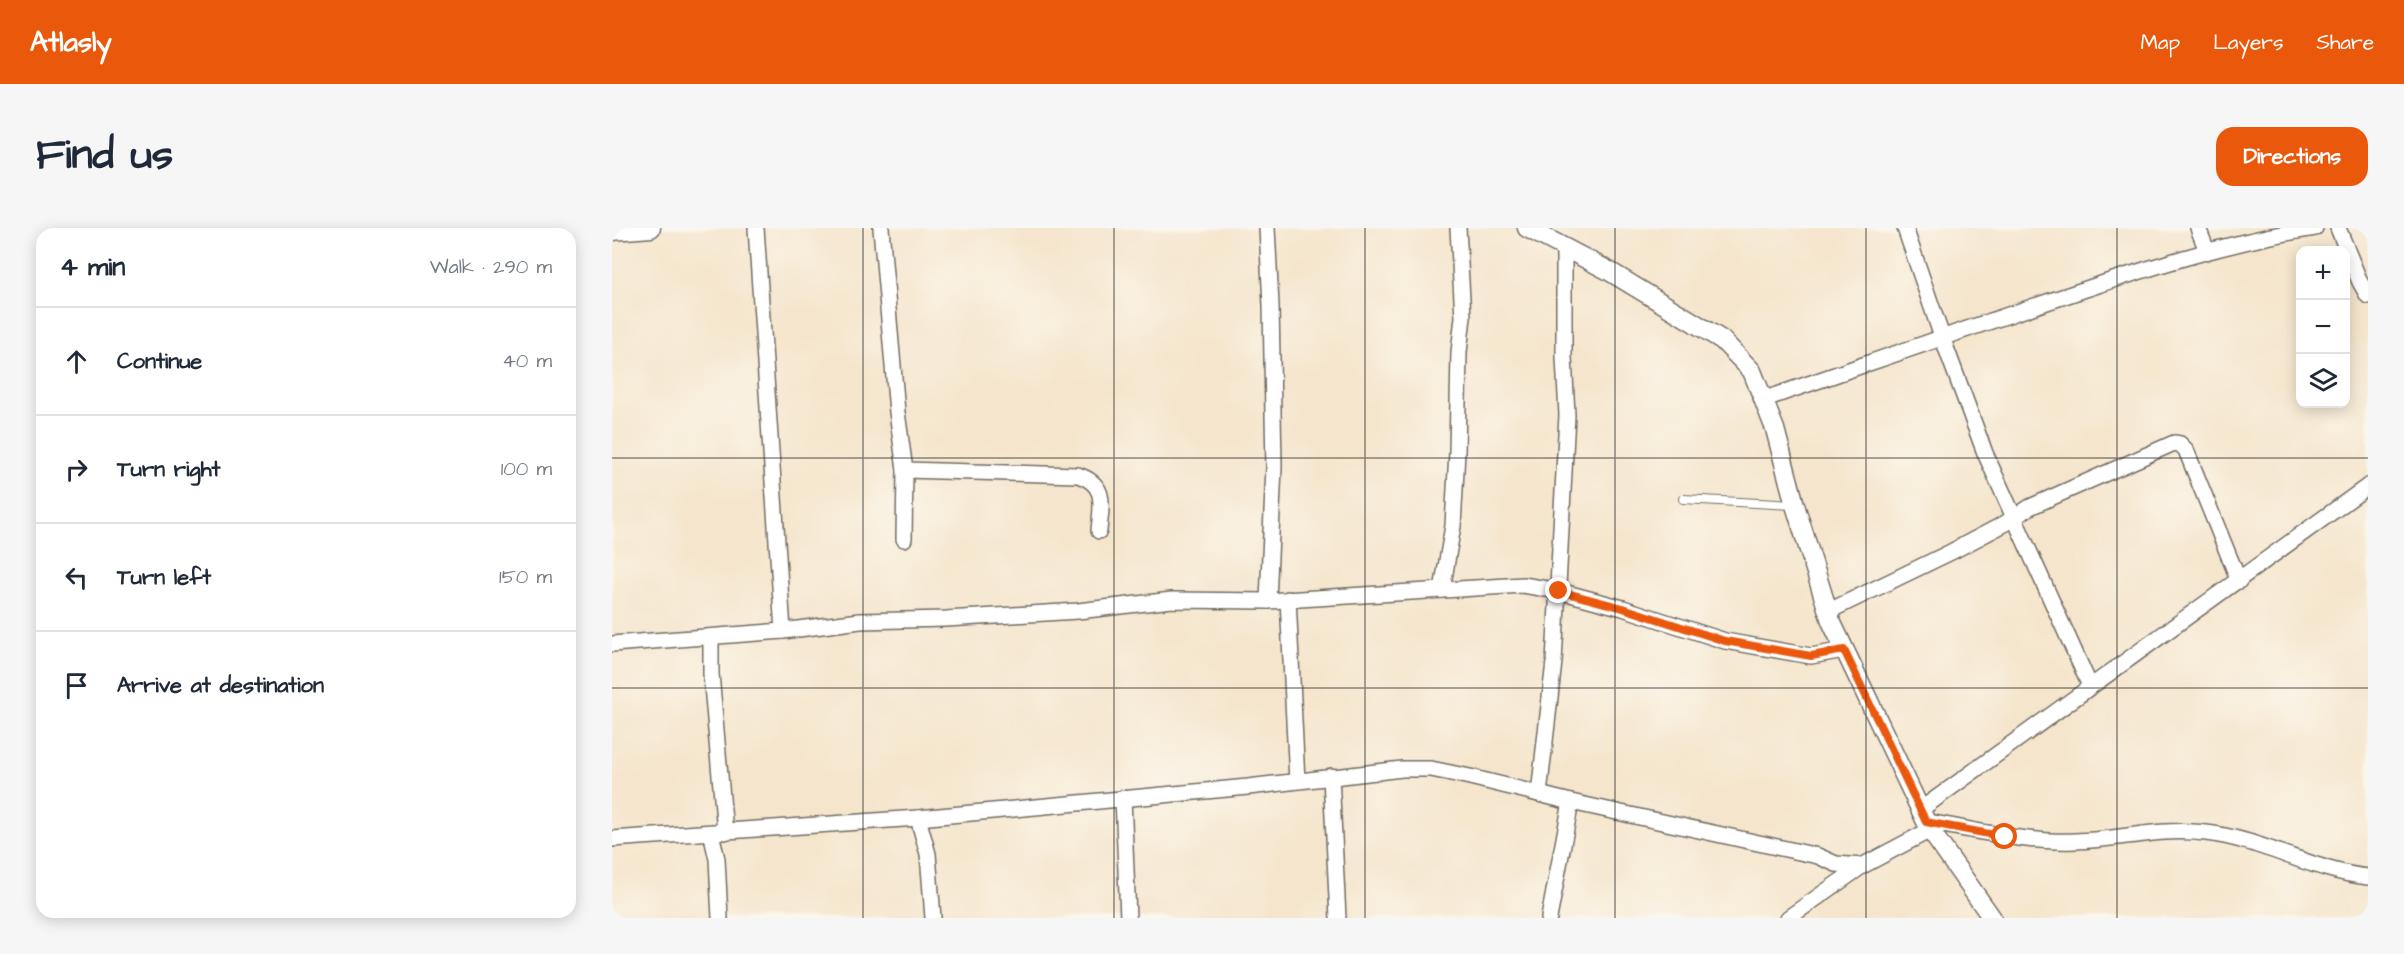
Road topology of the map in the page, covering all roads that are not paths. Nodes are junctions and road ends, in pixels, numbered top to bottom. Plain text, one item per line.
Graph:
1 (651, 228) edge
2 (756, 228) edge
3 (881, 228) edge
4 (1267, 228) edge
5 (1458, 228) edge
6 (1527, 228) edge
7 (1905, 228) edge
8 (2198, 228) edge
9 (2315, 228) edge
10 (2338, 228) edge
11 (614, 230) edge
12 (1564, 247) junction
13 (2207, 251) junction
14 (2368, 296) edge
15 (1942, 337) junction
16 (1765, 399) junction
17 (905, 470) junction
18 (2368, 486) edge
19 (1683, 499) dead end
20 (1795, 505) junction
21 (2013, 517) junction
22 (1099, 531) dead end
23 (904, 538) dead end
24 (2239, 581) junction
25 (1442, 590) junction
26 (1559, 591) junction
27 (1288, 599) junction
28 (1268, 600) junction
29 (1827, 612) junction
30 (783, 631) junction
31 (711, 637) junction
32 (612, 644) edge
33 (1844, 650) junction
34 (2090, 686) junction
35 (1330, 776) junction
36 (1297, 781) junction
37 (1539, 794) junction
38 (1123, 798) junction
39 (1571, 802) junction
40 (918, 818) junction
41 (1925, 821) junction
42 (718, 832) junction
43 (612, 839) edge
44 (1862, 866) junction
45 (2368, 877) edge
46 (720, 918) edge
47 (933, 918) edge
48 (1128, 918) edge
49 (1338, 918) edge
50 (1549, 918) edge
51 (1788, 918) edge
52 (1992, 918) edge

1 - 11 street
2 - 30 street
3 - 17 street
4 - 28 street
5 - 25 street
6 - 12 street
7 - 15 street
8 - 13 street
9 - 13 street
10 - 14 street
12 - 16 street
12 - 26 street
13 - 15 street
15 - 16 street
15 - 21 street
16 - 20 street
17 - 22 street
17 - 23 street
18 - 24 street
19 - 20 lane
20 - 29 street
21 - 24 street
21 - 29 street
21 - 34 street
24 - 34 street
25 - 26 street
25 - 27 street
26 - 33 street
26 - 37 street
27 - 28 street
27 - 36 street
28 - 30 street
29 - 33 street
30 - 31 street
31 - 32 street
31 - 42 street
33 - 41 street
34 - 41 street
35 - 36 street
35 - 37 street
35 - 49 street
36 - 38 street
37 - 39 street
38 - 40 street
38 - 48 street
39 - 44 street
39 - 50 street
40 - 42 street
40 - 47 street
41 - 44 street
41 - 45 street
41 - 52 street
42 - 43 street
42 - 46 street
44 - 51 street

